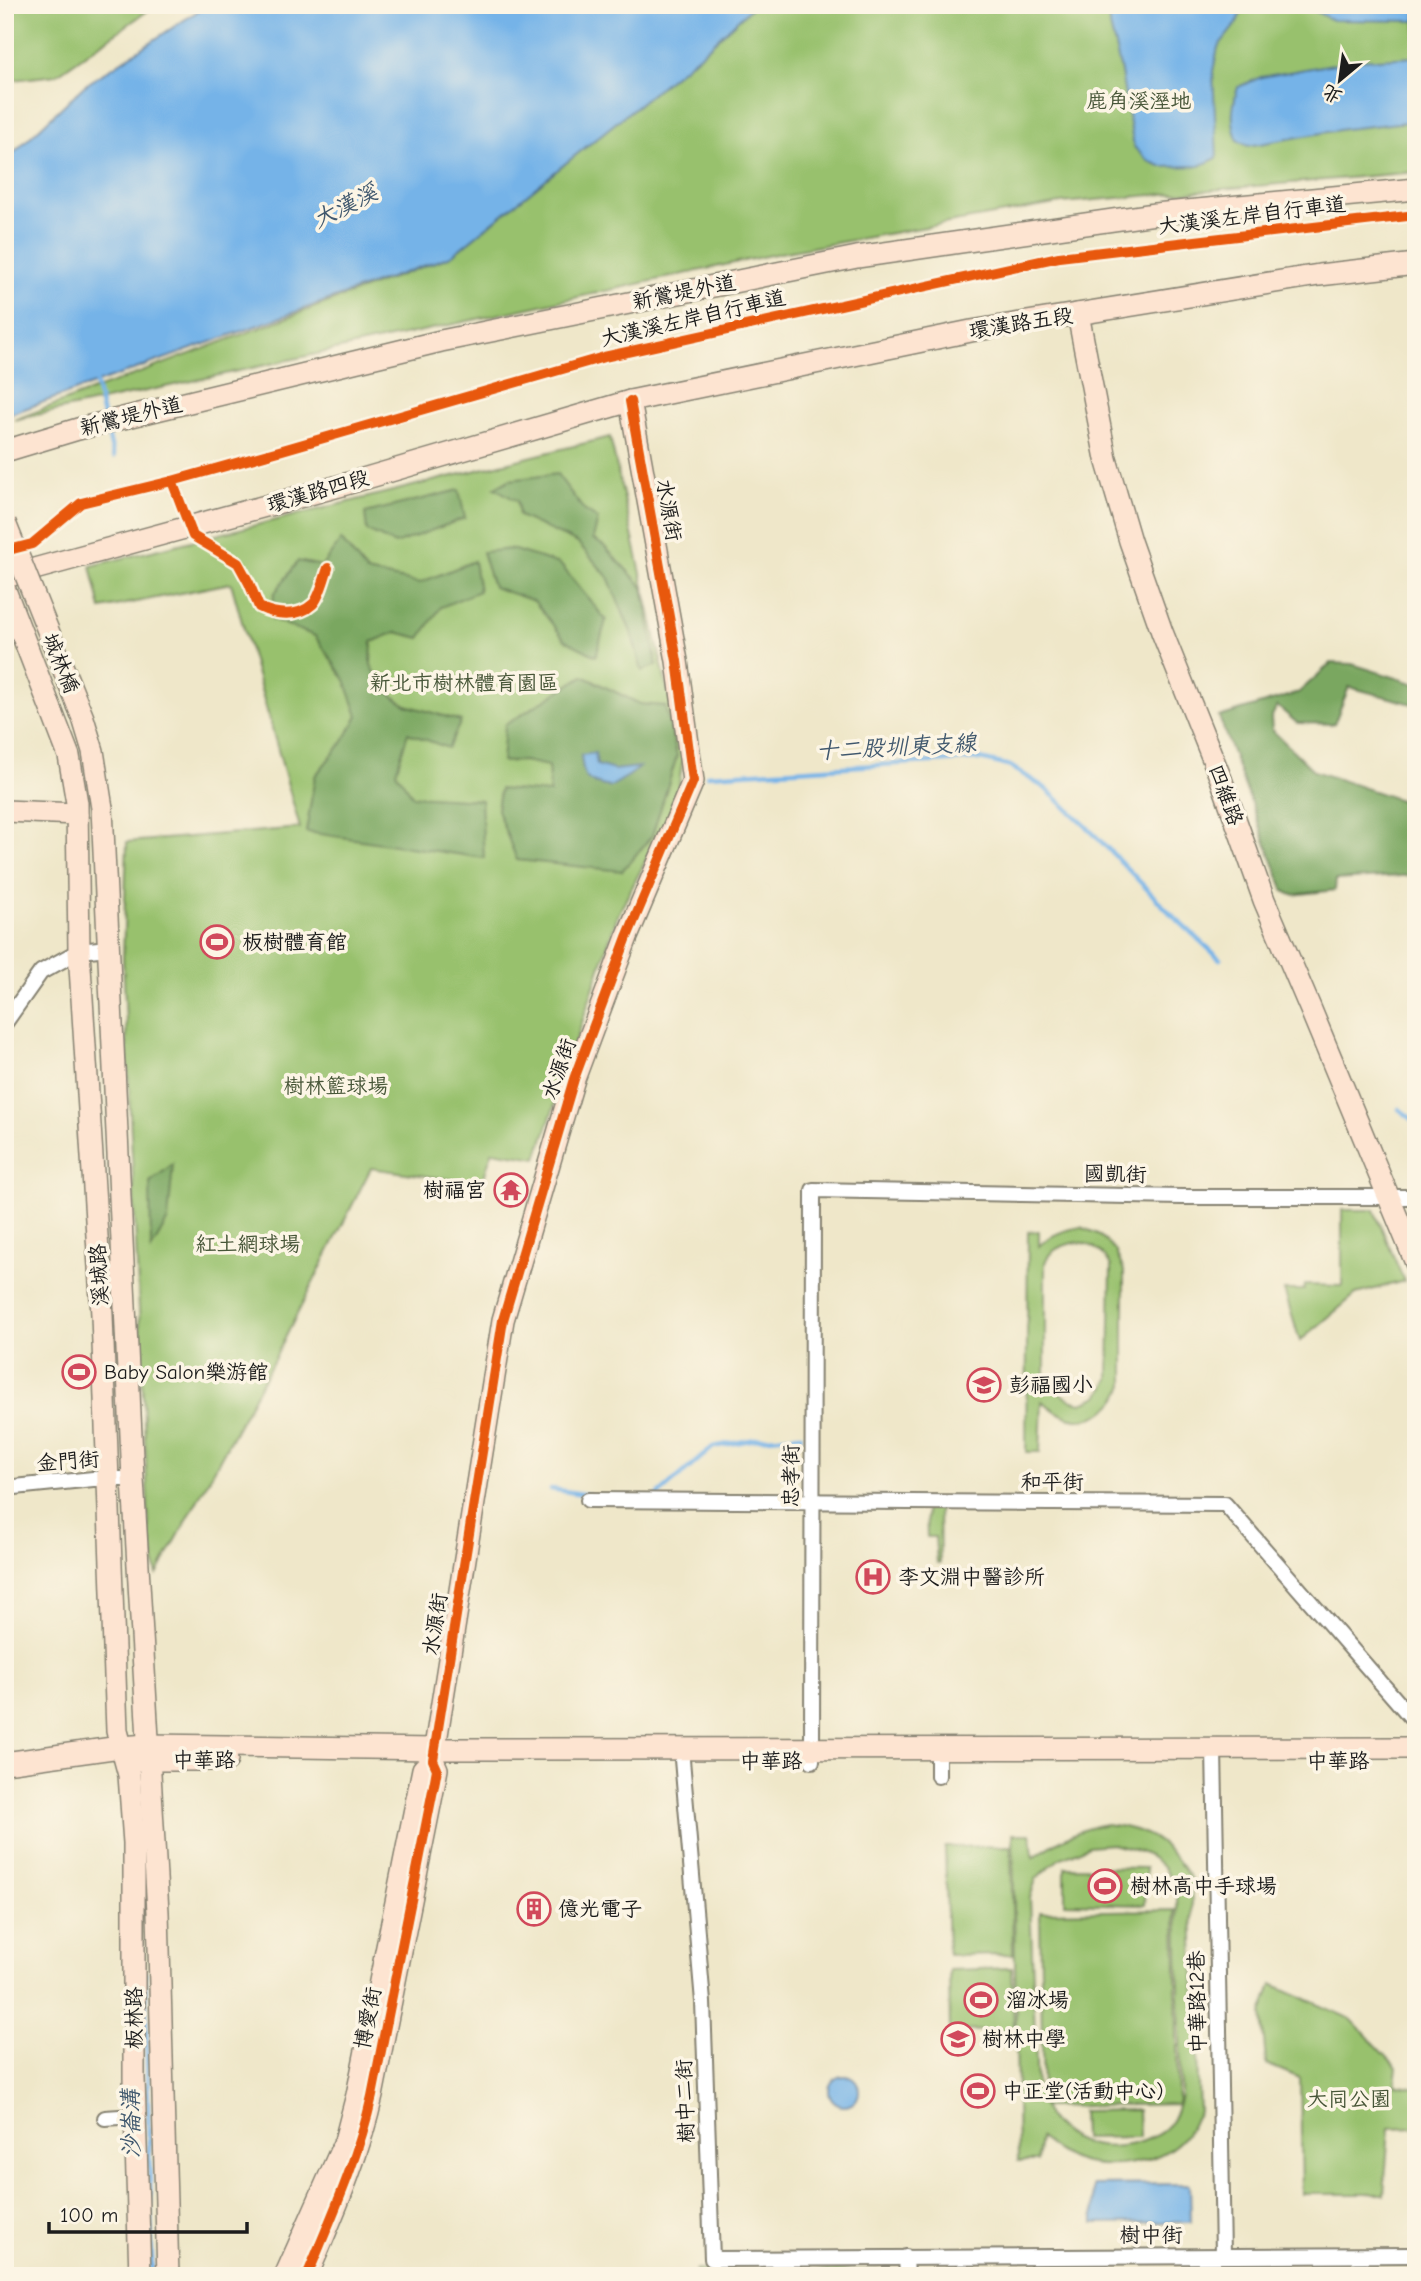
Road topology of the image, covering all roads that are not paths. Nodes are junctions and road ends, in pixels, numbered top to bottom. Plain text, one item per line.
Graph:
1 (1416, 189) edge
2 (1416, 264) edge
3 (1079, 314) junction
4 (630, 401) junction
5 (5, 452) edge
6 (5, 523) edge
7 (5, 577) edge
8 (5, 590) edge
9 (102, 808) joint
10 (77, 809) junction
11 (5, 811) edge
12 (108, 948) junction
13 (79, 951) junction
14 (5, 1023) edge
15 (813, 1191) joint
16 (1387, 1195) junction
17 (1416, 1197) edge
18 (1416, 1263) edge
19 (106, 1479) junction
20 (133, 1479) junction
21 (5, 1488) edge
22 (588, 1500) dead end
23 (813, 1502) junction
24 (1416, 1723) edge
25 (1416, 1748) edge
26 (148, 1753) junction
27 (123, 1754) junction
28 (434, 1755) junction
29 (681, 1755) junction
30 (812, 1755) junction
31 (1214, 1755) junction
32 (1416, 1761) edge
33 (5, 1763) edge
34 (5, 1777) edge
35 (135, 2116) junction
36 (105, 2118) dead end
37 (1223, 2255) junction
38 (1416, 2255) edge
39 (906, 2257) junction
40 (140, 2276) edge
41 (168, 2276) edge
42 (285, 2276) edge
43 (307, 2276) edge
44 (907, 2276) edge

1 - 5 street, 新鶯堤外道
2 - 3 street, 環漢路五段
3 - 4 street, 環漢路五段
3 - 16 street, 四維路
4 - 7 street, 環漢路四段
4 - 28 street, 水源街
6 - 9 street, 城林橋, bridge
8 - 10 street, 城林橋
9 - 12 street, 溪城路
10 - 11 street
10 - 13 street, 溪城路
12 - 13 street
12 - 20 street, 溪城路
13 - 14 street
13 - 19 street, 溪城路
15 - 16 street, 國凱街
15 - 23 street, 忠孝街
16 - 17 street, 國凱街
16 - 18 street, 四維路
19 - 20 street, 金門街
19 - 21 street, 金門街
19 - 27 street, 溪城路
20 - 26 street, 溪城路
22 - 23 street, 和平街
23 - 24 street, 和平街
23 - 30 street, 忠孝街
25 - 31 street, 中華路
26 - 27 street, 中華路
26 - 28 street, 中華路
26 - 41 street, 板林路
27 - 33 street
27 - 34 street
27 - 35 street, 板林路
28 - 29 street, 中華路
28 - 42 street, 博愛街
28 - 43 street, 博愛街
29 - 30 street, 中華路
29 - 39 street, 樹中二街
30 - 31 street, 中華路
31 - 32 street, 中華路
31 - 37 street, 中華路12巷
35 - 36 street
35 - 40 street, 板林路
37 - 38 street, 樹中街
37 - 39 street, 樹中街
39 - 44 street

